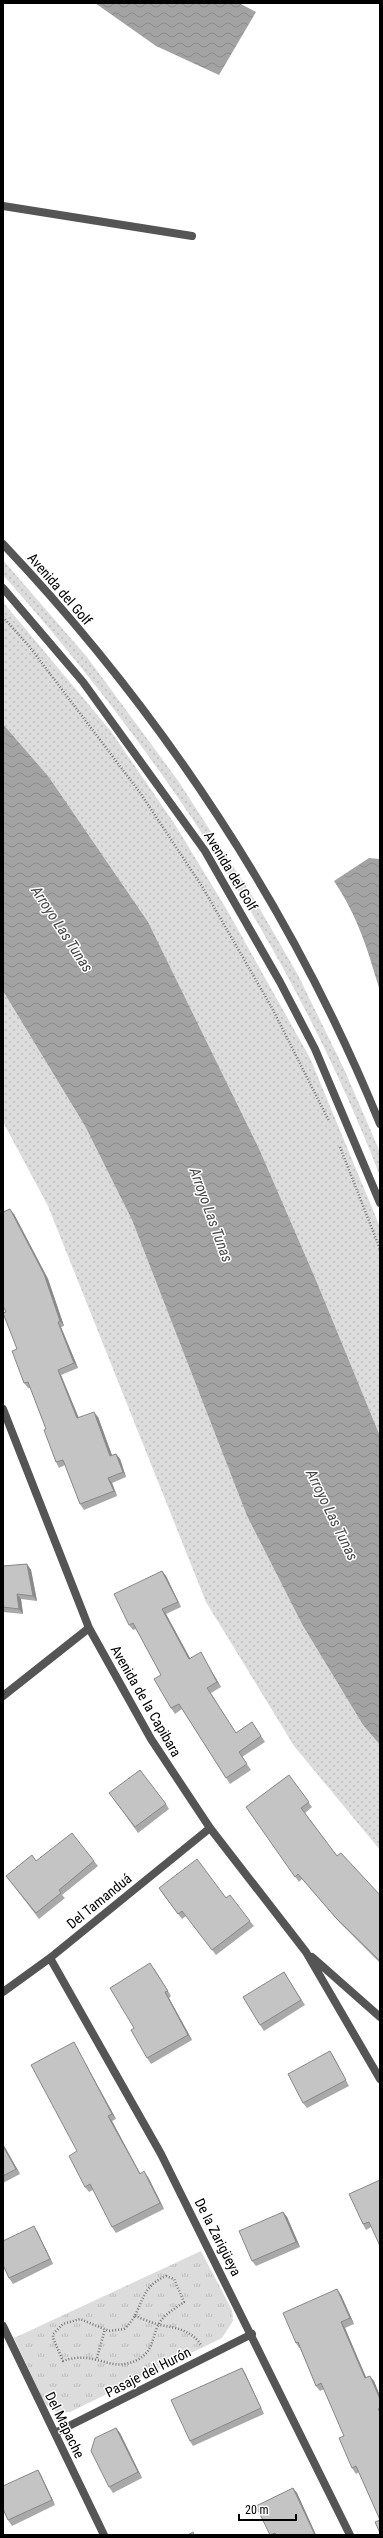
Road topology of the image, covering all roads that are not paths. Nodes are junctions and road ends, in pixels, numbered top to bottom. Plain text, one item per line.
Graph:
1 (3, 206) edge
2 (192, 236) dead end
3 (3, 544) edge
4 (3, 588) edge
5 (380, 1124) edge
6 (380, 1203) edge
7 (3, 1409) edge
8 (3, 1424) edge
9 (13, 1435) junction
10 (89, 1628) junction
11 (3, 1696) edge
12 (210, 1828) junction
13 (306, 1952) junction
14 (50, 1958) junction
15 (3, 1992) edge
16 (380, 2017) edge
17 (380, 2079) edge
18 (3, 2326) edge
19 (252, 2334) junction
20 (55, 2433) junction
21 (104, 2535) edge
22 (350, 2535) edge

1 - 2 street
3 - 5 street, Avenida del Golf
4 - 6 street, Avenida del Golf
7 - 9 street, Avenida de la Capibara
8 - 9 street, Avenida de la Capibara
9 - 10 street, Avenida de la Capibara
10 - 11 street
10 - 12 street, Avenida de la Capibara
12 - 13 street, Avenida de la Capibara
12 - 14 street, Del Tamanduá
13 - 16 street, Avenida de la Capibara
13 - 17 street, Avenida de la Capibara
14 - 15 street, Del Tamanduá
14 - 19 street, De la Zarigüeya
18 - 20 street, Del Mapache
19 - 20 street, Pasaje del Hurón
19 - 22 street, De la Zarigüeya
20 - 21 street, Del Mapache

